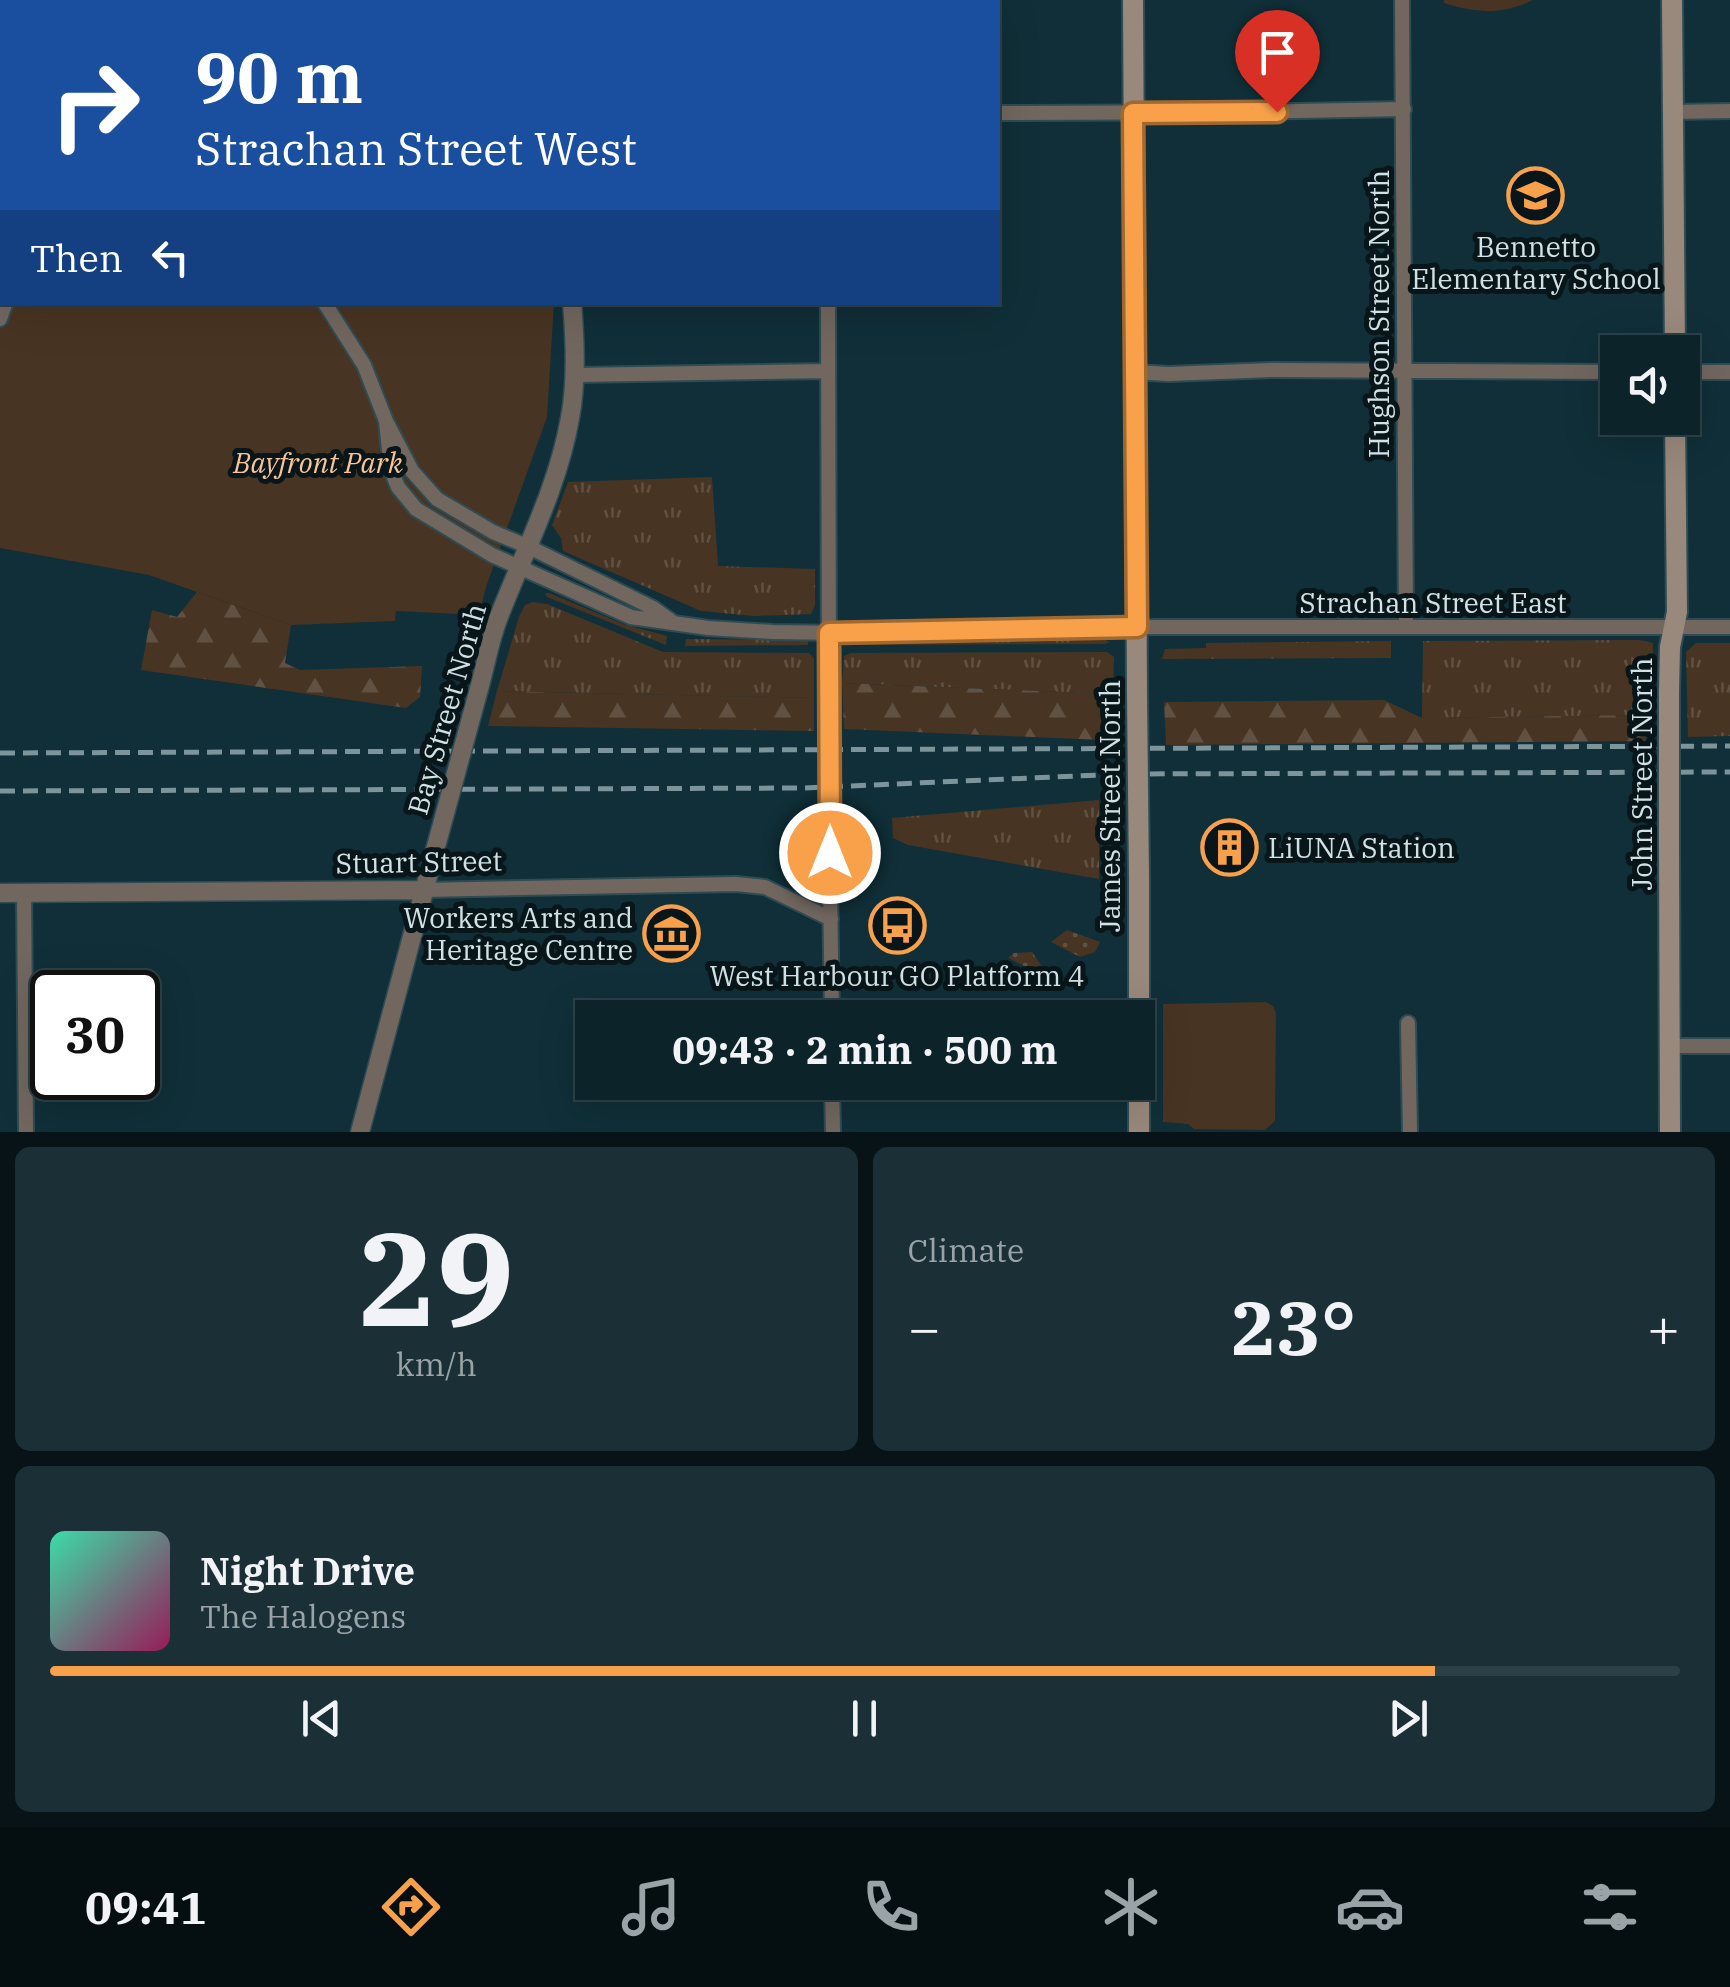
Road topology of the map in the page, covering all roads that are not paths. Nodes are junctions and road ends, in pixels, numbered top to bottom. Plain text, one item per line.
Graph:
1 (1133, 0) edge
2 (1402, 0) edge
3 (1672, 0) edge
4 (1404, 109) junction
5 (1730, 111) edge
6 (1000, 112) edge
7 (1672, 112) junction
8 (1133, 113) junction
9 (326, 305) edge
10 (572, 305) edge
11 (828, 305) edge
12 (1675, 335) edge
13 (1405, 370) junction
14 (828, 371) junction
15 (1134, 372) junction
16 (1600, 372) edge
17 (1700, 372) edge
18 (1730, 372) edge
19 (574, 375) junction
20 (386, 421) junction
21 (1675, 435) edge
22 (529, 547) junction
23 (520, 568) junction
24 (671, 622) junction
25 (1137, 627) junction
26 (1730, 627) edge
27 (1406, 628) junction
28 (1674, 628) junction
29 (829, 633) junction
30 (424, 890) junction
31 (0, 893) edge
32 (24, 893) junction
33 (830, 919) junction
34 (832, 1000) edge
35 (1408, 1023) dead end
36 (1670, 1046) junction
37 (1730, 1046) edge
38 (832, 1100) edge
39 (26, 1132) edge
40 (360, 1132) edge
41 (833, 1132) edge
42 (1139, 1132) edge
43 (1410, 1132) edge
44 (1670, 1132) edge

1 - 8 main road, James Street North
2 - 4 street, Hughson Street North
3 - 7 main road
4 - 8 street
4 - 13 street, Hughson Street North
5 - 7 street
6 - 8 street
7 - 12 main road
8 - 15 main road, James Street North
9 - 20 street
10 - 19 street, Bay Street North
11 - 14 street
13 - 15 street
13 - 16 street
13 - 27 street, Hughson Street North
14 - 19 street
14 - 29 street
15 - 25 main road, James Street North
17 - 18 street
19 - 22 street, Bay Street North
20 - 22 street
20 - 23 street, Strachan Street East
21 - 28 main road, John Street North
22 - 23 street, Bay Street North
22 - 24 street
23 - 24 street, Strachan Street East
23 - 30 street, Bay Street North, bridge
24 - 29 street, Strachan Street East
25 - 27 street, Strachan Street East
25 - 29 street, Strachan Street East
25 - 42 main road, James Street North, bridge
26 - 28 street, Strachan Street East
27 - 28 street, Strachan Street East
28 - 36 main road, John Street North, bridge
29 - 33 street, bridge
30 - 32 street, Stuart Street
30 - 33 street, Stuart Street
30 - 40 street, Bay Street North
31 - 32 street, Stuart Street
32 - 39 street
33 - 34 street
35 - 43 street
36 - 37 street
36 - 44 main road, John Street North
38 - 41 street

